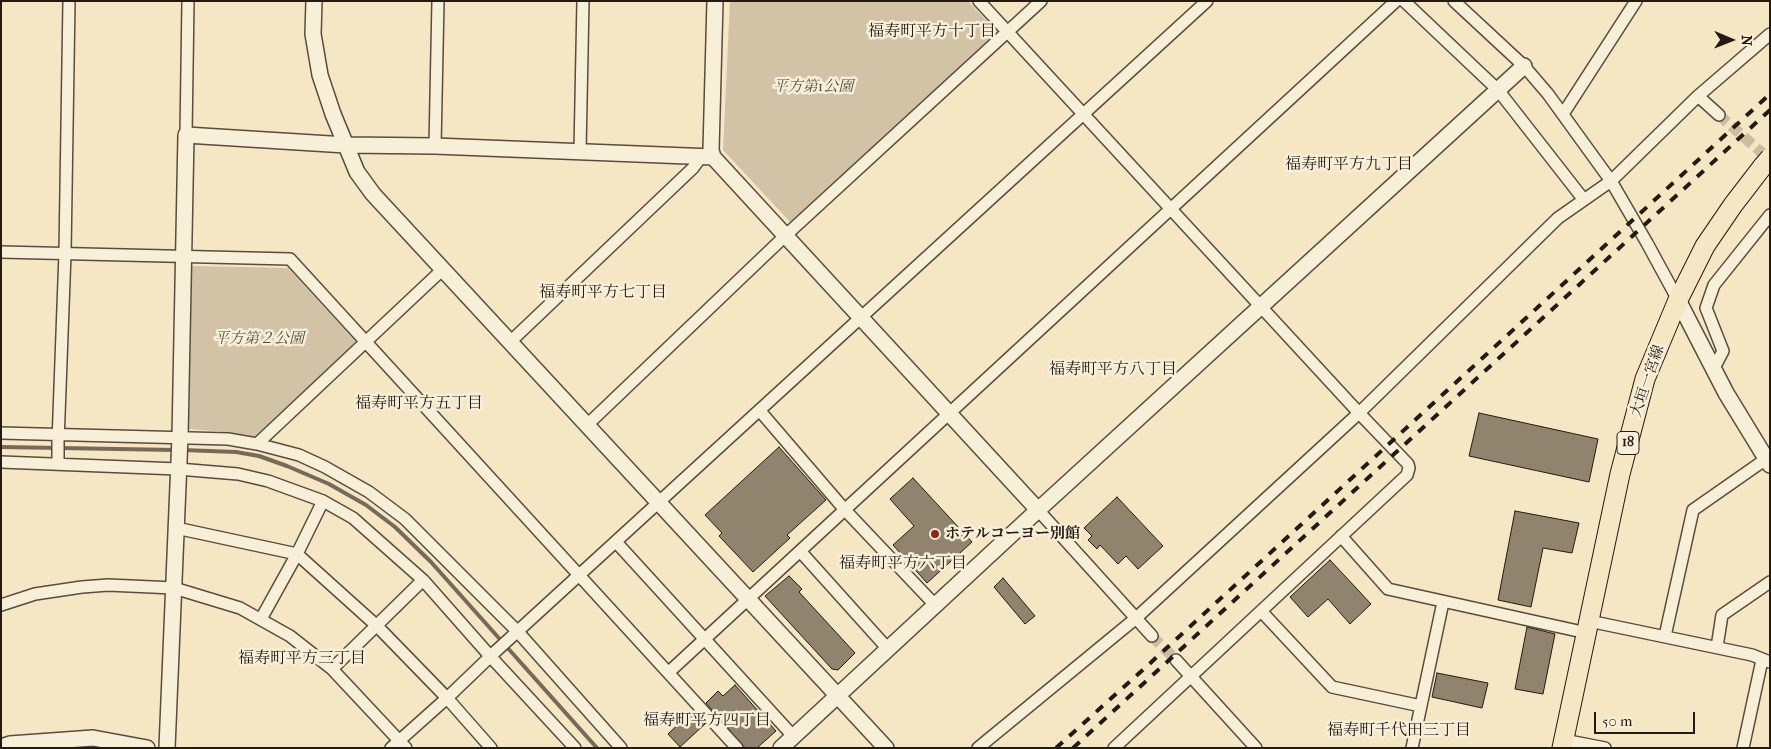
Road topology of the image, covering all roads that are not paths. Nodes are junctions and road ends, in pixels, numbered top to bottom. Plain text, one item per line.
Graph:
1 (69, 1) edge
2 (188, 1) edge
3 (314, 1) edge
4 (438, 1) edge
5 (583, 1) edge
6 (715, 1) edge
7 (979, 1) edge
8 (1041, 1) edge
9 (1207, 1) edge
10 (1396, 1) edge
11 (1404, 1) edge
12 (1454, 1) edge
13 (1636, 1) edge
14 (1007, 32) junction
15 (1770, 34) edge
16 (1524, 66) junction
17 (1498, 90) junction
18 (1698, 96) junction
19 (1082, 114) junction
20 (1563, 114) junction
21 (1719, 115) tunnel mouth
22 (186, 134) junction
23 (346, 145) junction
24 (435, 146) junction
25 (580, 151) junction
26 (707, 157) junction
27 (1766, 162) edge
28 (1611, 181) junction
29 (1584, 200) junction
30 (1171, 209) junction
31 (1770, 215) edge
32 (785, 236) junction
33 (1, 252) edge
34 (65, 253) junction
35 (183, 257) junction
36 (442, 270) junction
37 (1678, 300) junction
38 (1261, 307) junction
39 (862, 319) junction
40 (366, 343) junction
41 (509, 343) junction
42 (1713, 370) junction
43 (760, 411) junction
44 (1359, 413) junction
45 (949, 414) junction
46 (586, 426) junction
47 (1, 433) edge
48 (58, 438) junction
49 (179, 440) junction
50 (257, 444) junction
51 (1, 462) edge
52 (58, 462) junction
53 (1768, 462) edge
54 (178, 466) junction
55 (323, 501) junction
56 (658, 503) junction
57 (845, 510) junction
58 (1038, 510) junction
59 (176, 528) junction
60 (1341, 536) junction
61 (616, 542) junction
62 (800, 551) junction
63 (297, 554) junction
64 (580, 574) junction
65 (423, 580) junction
66 (1770, 582) edge
67 (174, 588) junction
68 (748, 600) junction
69 (1443, 602) junction
70 (1, 605) edge
71 (935, 605) junction
72 (1262, 612) junction
73 (261, 619) junction
74 (1135, 619) junction
75 (377, 626) junction
76 (1588, 627) junction
77 (514, 635) junction
78 (1152, 636) tunnel mouth
79 (1665, 636) junction
80 (705, 639) junction
81 (1717, 647) junction
82 (888, 649) junction
83 (493, 654) junction
84 (1176, 660) tunnel mouth
85 (1766, 661) edge
86 (332, 669) junction
87 (669, 672) junction
88 (1191, 675) junction
89 (837, 696) junction
90 (447, 698) junction
91 (1421, 706) junction
92 (793, 736) junction
93 (1563, 744) edge
94 (399, 745) edge
95 (1, 747) edge
96 (147, 748) edge
97 (167, 748) edge
98 (491, 748) edge
99 (575, 748) edge
100 (621, 748) edge
101 (737, 748) edge
102 (781, 748) edge
103 (886, 748) edge
104 (978, 748) edge
105 (1114, 748) edge
106 (1256, 748) edge
107 (1412, 748) edge
108 (1605, 748) edge
109 (1744, 748) edge

1 - 34 street
2 - 22 street
3 - 23 street
4 - 24 street
5 - 25 street
6 - 26 street
7 - 14 street
8 - 14 street
9 - 19 street
10 - 30 street
11 - 17 street
12 - 16 street
13 - 20 street
14 - 19 street
14 - 32 street
15 - 18 street
16 - 17 street
16 - 20 street
17 - 29 street
17 - 38 street
18 - 21 street
18 - 28 street
19 - 30 street
19 - 39 street
20 - 28 street
22 - 23 street
22 - 35 street
23 - 24 street
23 - 36 street
24 - 25 street
25 - 26 street
26 - 32 street
26 - 41 street
27 - 37 main road, 大垣一宮線 / 18
28 - 29 street
28 - 37 street
29 - 44 street
30 - 38 street
30 - 45 street
31 - 42 street
32 - 39 street
32 - 46 street
33 - 34 street
34 - 35 street
34 - 48 street
35 - 40 street
35 - 49 street
36 - 40 street
36 - 41 street
37 - 42 street
37 - 76 main road, 大垣一宮線 / 18
38 - 44 street
38 - 58 street
39 - 43 street
39 - 45 street
40 - 50 street
40 - 64 street
41 - 46 street
42 - 53 street
43 - 56 street
43 - 57 street
44 - 60 street
44 - 74 street
45 - 57 street
45 - 58 street
46 - 56 street
47 - 48 street
48 - 49 street
48 - 52 street
49 - 50 street
49 - 54 street
50 - 77 street
51 - 52 street
52 - 54 street
53 - 79 street
54 - 55 street
54 - 59 street
55 - 63 street
55 - 65 street
56 - 61 street
56 - 68 street
57 - 62 street
57 - 71 street
58 - 71 street
58 - 74 street
59 - 63 street
59 - 67 street
60 - 69 street
60 - 72 street
61 - 64 street
61 - 80 street
62 - 68 street
62 - 82 street
63 - 73 street
63 - 75 street
64 - 77 street
64 - 87 street
65 - 75 street
65 - 83 street
66 - 81 street
67 - 70 street
67 - 73 street
67 - 97 street
68 - 80 street
68 - 89 street
69 - 76 street
69 - 91 street
71 - 82 street
72 - 88 street
72 - 91 street
73 - 86 street
74 - 78 street
74 - 104 street
75 - 86 street
75 - 90 street
76 - 79 street
76 - 93 main road, 大垣一宮線 / 18
77 - 83 street
77 - 100 street
79 - 81 street
80 - 87 street
80 - 92 street
81 - 85 street
82 - 89 street
83 - 90 street
83 - 99 street
84 - 88 street
85 - 109 street
86 - 94 street
87 - 101 street
88 - 105 street
88 - 106 street
89 - 92 street
89 - 103 street
90 - 94 street
90 - 98 street
91 - 107 street
92 - 102 street
93 - 108 street
95 - 96 street

